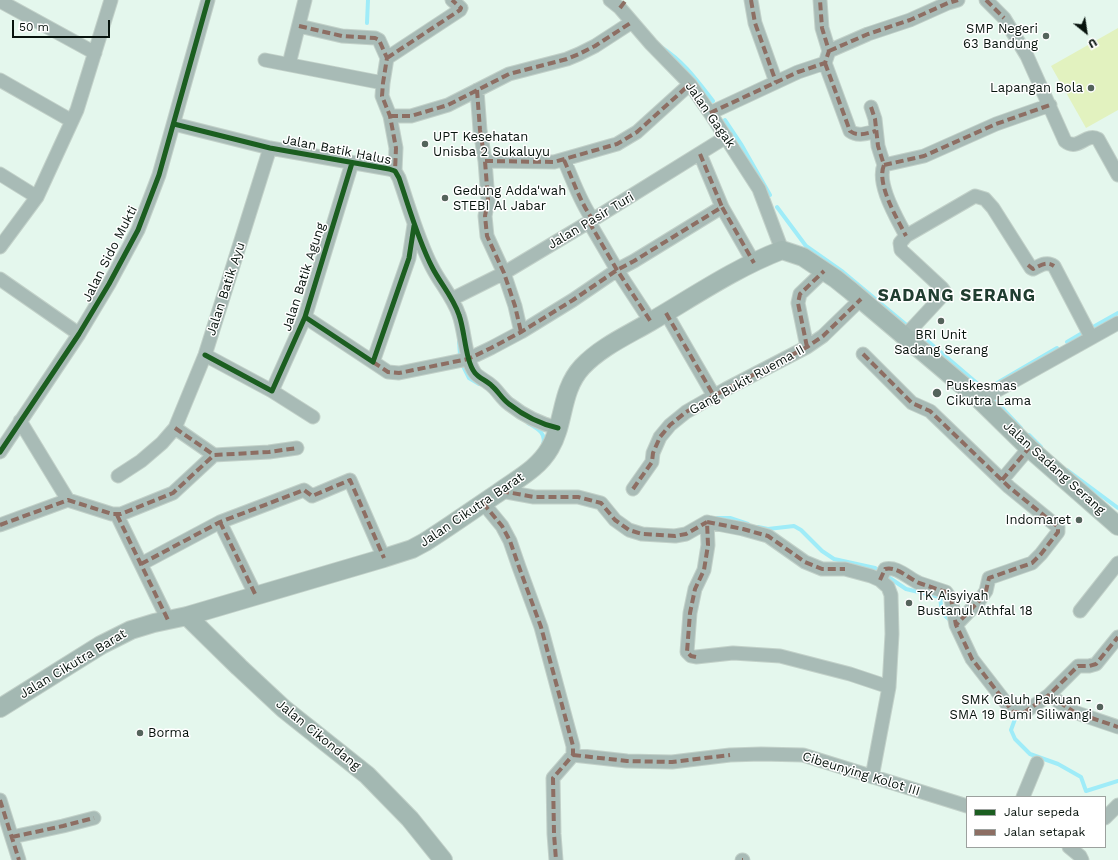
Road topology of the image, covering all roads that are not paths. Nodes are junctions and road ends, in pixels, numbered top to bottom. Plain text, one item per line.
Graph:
1 (111, 0) edge
2 (208, 0) edge
3 (306, 0) edge
4 (452, 0) edge
5 (750, 0) edge
6 (820, 0) edge
7 (958, 0) edge
8 (986, 0) edge
9 (0, 1) edge
10 (619, 2) edge
11 (632, 22) junction
12 (298, 26) junction
13 (95, 53) junction
14 (827, 57) junction
15 (387, 58) junction
16 (265, 60) dead end
17 (289, 64) junction
18 (0, 80) edge
19 (776, 82) junction
20 (378, 83) junction
21 (690, 84) junction
22 (477, 90) junction
23 (1050, 105) junction
24 (871, 107) dead end
25 (710, 114) junction
26 (390, 116) junction
27 (72, 121) junction
28 (174, 124) junction
29 (876, 131) junction
30 (726, 137) junction
31 (270, 148) junction
32 (700, 154) junction
33 (486, 160) junction
34 (564, 160) junction
35 (352, 163) junction
36 (884, 165) junction
37 (395, 171) junction
38 (0, 174) edge
39 (1118, 175) edge
40 (37, 197) junction
41 (722, 207) junction
42 (591, 221) junction
43 (415, 222) junction
44 (906, 236) junction
45 (0, 247) edge
46 (782, 250) junction
47 (754, 263) junction
48 (617, 270) junction
49 (824, 271) junction
50 (504, 273) junction
51 (0, 279) edge
52 (452, 299) junction
53 (861, 299) junction
54 (666, 313) junction
55 (305, 317) junction
56 (650, 322) junction
57 (1118, 323) edge
58 (521, 332) junction
59 (79, 334) junction
60 (905, 336) junction
61 (1091, 338) junction
62 (807, 347) junction
63 (863, 354) dead end
64 (205, 355) junction
65 (468, 360) junction
66 (373, 362) junction
67 (272, 392) junction
68 (714, 396) junction
69 (980, 400) junction
70 (313, 417) dead end
71 (20, 421) junction
72 (175, 428) junction
73 (558, 428) junction
74 (297, 448) dead end
75 (1029, 448) junction
76 (0, 452) edge
77 (214, 455) junction
78 (118, 476) dead end
79 (1002, 480) junction
80 (633, 489) dead end
81 (505, 492) junction
82 (68, 500) junction
83 (483, 503) junction
84 (117, 515) junction
85 (220, 522) junction
86 (707, 522) junction
87 (0, 525) edge
88 (1118, 526) edge
89 (384, 558) junction
90 (1118, 563) edge
91 (141, 564) junction
92 (880, 580) junction
93 (256, 596) junction
94 (1080, 611) dead end
95 (187, 616) junction
96 (168, 620) junction
97 (956, 625) junction
98 (1118, 637) edge
99 (889, 687) junction
100 (1049, 696) junction
101 (0, 708) edge
102 (1118, 727) edge
103 (573, 755) junction
104 (1037, 763) dead end
105 (872, 777) junction
106 (1023, 796) edge
107 (0, 800) edge
108 (1118, 805) edge
109 (966, 806) edge
110 (1106, 817) edge
111 (94, 818) dead end
112 (12, 837) junction
113 (1071, 848) edge
114 (1083, 854) edge
115 (19, 860) edge
116 (443, 860) edge
117 (556, 860) edge

1 - 13 street
2 - 28 street, Jalan Sido Mukti
3 - 12 street
4 - 15 street
5 - 19 street
6 - 14 street
7 - 14 street
8 - 23 street
9 - 13 street
10 - 11 street, Jalan Gagak
11 - 21 street, Jalan Gagak
11 - 22 street
12 - 15 street
12 - 17 street
13 - 27 street
14 - 19 street
14 - 29 street
15 - 20 street
16 - 17 street
17 - 20 street
18 - 27 street
19 - 25 street
20 - 26 street
21 - 25 street, Jalan Gagak
21 - 34 street
22 - 26 street
22 - 33 street
23 - 36 street
23 - 39 street
24 - 29 street
25 - 30 street, Jalan Gagak
26 - 37 street
27 - 40 street
28 - 31 street, Jalan Batik Halus
28 - 59 street, Jalan Sido Mukti
29 - 36 street
30 - 32 street, Jalan Pasir Turi
30 - 46 street, Jalan Gagak
31 - 35 street, Jalan Batik Halus
31 - 64 street, Jalan Batik Ayu
32 - 41 street
32 - 42 street, Jalan Pasir Turi
33 - 34 street
33 - 50 street
34 - 42 street
35 - 37 street, Jalan Batik Halus
35 - 55 street, Jalan Batik Agung
36 - 44 street
37 - 43 street, Jalan Batik Halus
38 - 40 street
40 - 45 street
41 - 47 street
41 - 48 street
42 - 48 street
42 - 50 street, Jalan Pasir Turi
43 - 52 street, Jalan Batik Halus
43 - 66 street
44 - 60 street
44 - 61 street
46 - 47 main road, Jalan Cikutra Barat
46 - 49 main road, Jalan Sadang Serang
47 - 54 main road, Jalan Cikutra Barat
48 - 56 street
48 - 58 street
49 - 53 main road, Jalan Sadang Serang
49 - 62 street
50 - 52 street, Jalan Pasir Turi
50 - 58 street
51 - 59 street
52 - 65 street, Jalan Batik Halus
53 - 60 main road, Jalan Sadang Serang
53 - 62 street, Gang Bukit Ruema II
54 - 56 main road, Jalan Cikutra Barat
54 - 68 street
55 - 66 street
55 - 67 street, Jalan Batik Agung
56 - 73 main road, Jalan Cikutra Barat
57 - 61 street
58 - 65 street
59 - 71 street, Jalan Sido Mukti
60 - 69 main road, Jalan Sadang Serang
61 - 69 street
62 - 68 street, Gang Bukit Ruema II
63 - 79 street
64 - 67 street
64 - 72 street, Jalan Batik Ayu
65 - 66 street
65 - 73 street, Jalan Batik Halus
67 - 70 street
68 - 80 street, Gang Bukit Ruema II
69 - 75 main road, Jalan Sadang Serang
71 - 76 street, Jalan Sido Mukti
71 - 82 street
72 - 77 street
72 - 78 street, Jalan Batik Ayu
73 - 81 main road, Jalan Cikutra Barat
74 - 77 street
75 - 79 street
75 - 88 main road, Jalan Sadang Serang
77 - 84 street
79 - 97 street
81 - 83 main road, Jalan Cikutra Barat
81 - 86 street
82 - 84 street
82 - 87 street
83 - 89 main road, Jalan Cikutra Barat
83 - 103 street
84 - 91 street
85 - 89 street
85 - 91 street
85 - 93 street
86 - 92 street
86 - 99 street
89 - 93 main road, Jalan Cikutra Barat
90 - 94 street
91 - 96 street
92 - 97 street
92 - 99 street
93 - 95 main road, Jalan Cikutra Barat
95 - 96 main road, Jalan Cikutra Barat
95 - 116 main road, Jalan Cikondang
96 - 101 main road, Jalan Cikutra Barat
97 - 100 street
98 - 100 street
99 - 105 street
100 - 102 street
103 - 105 street, Cibeunying Kolot III
103 - 117 street
104 - 106 street
105 - 109 street, Cibeunying Kolot III
107 - 112 street
108 - 110 street
111 - 112 street
112 - 115 street
113 - 114 street

